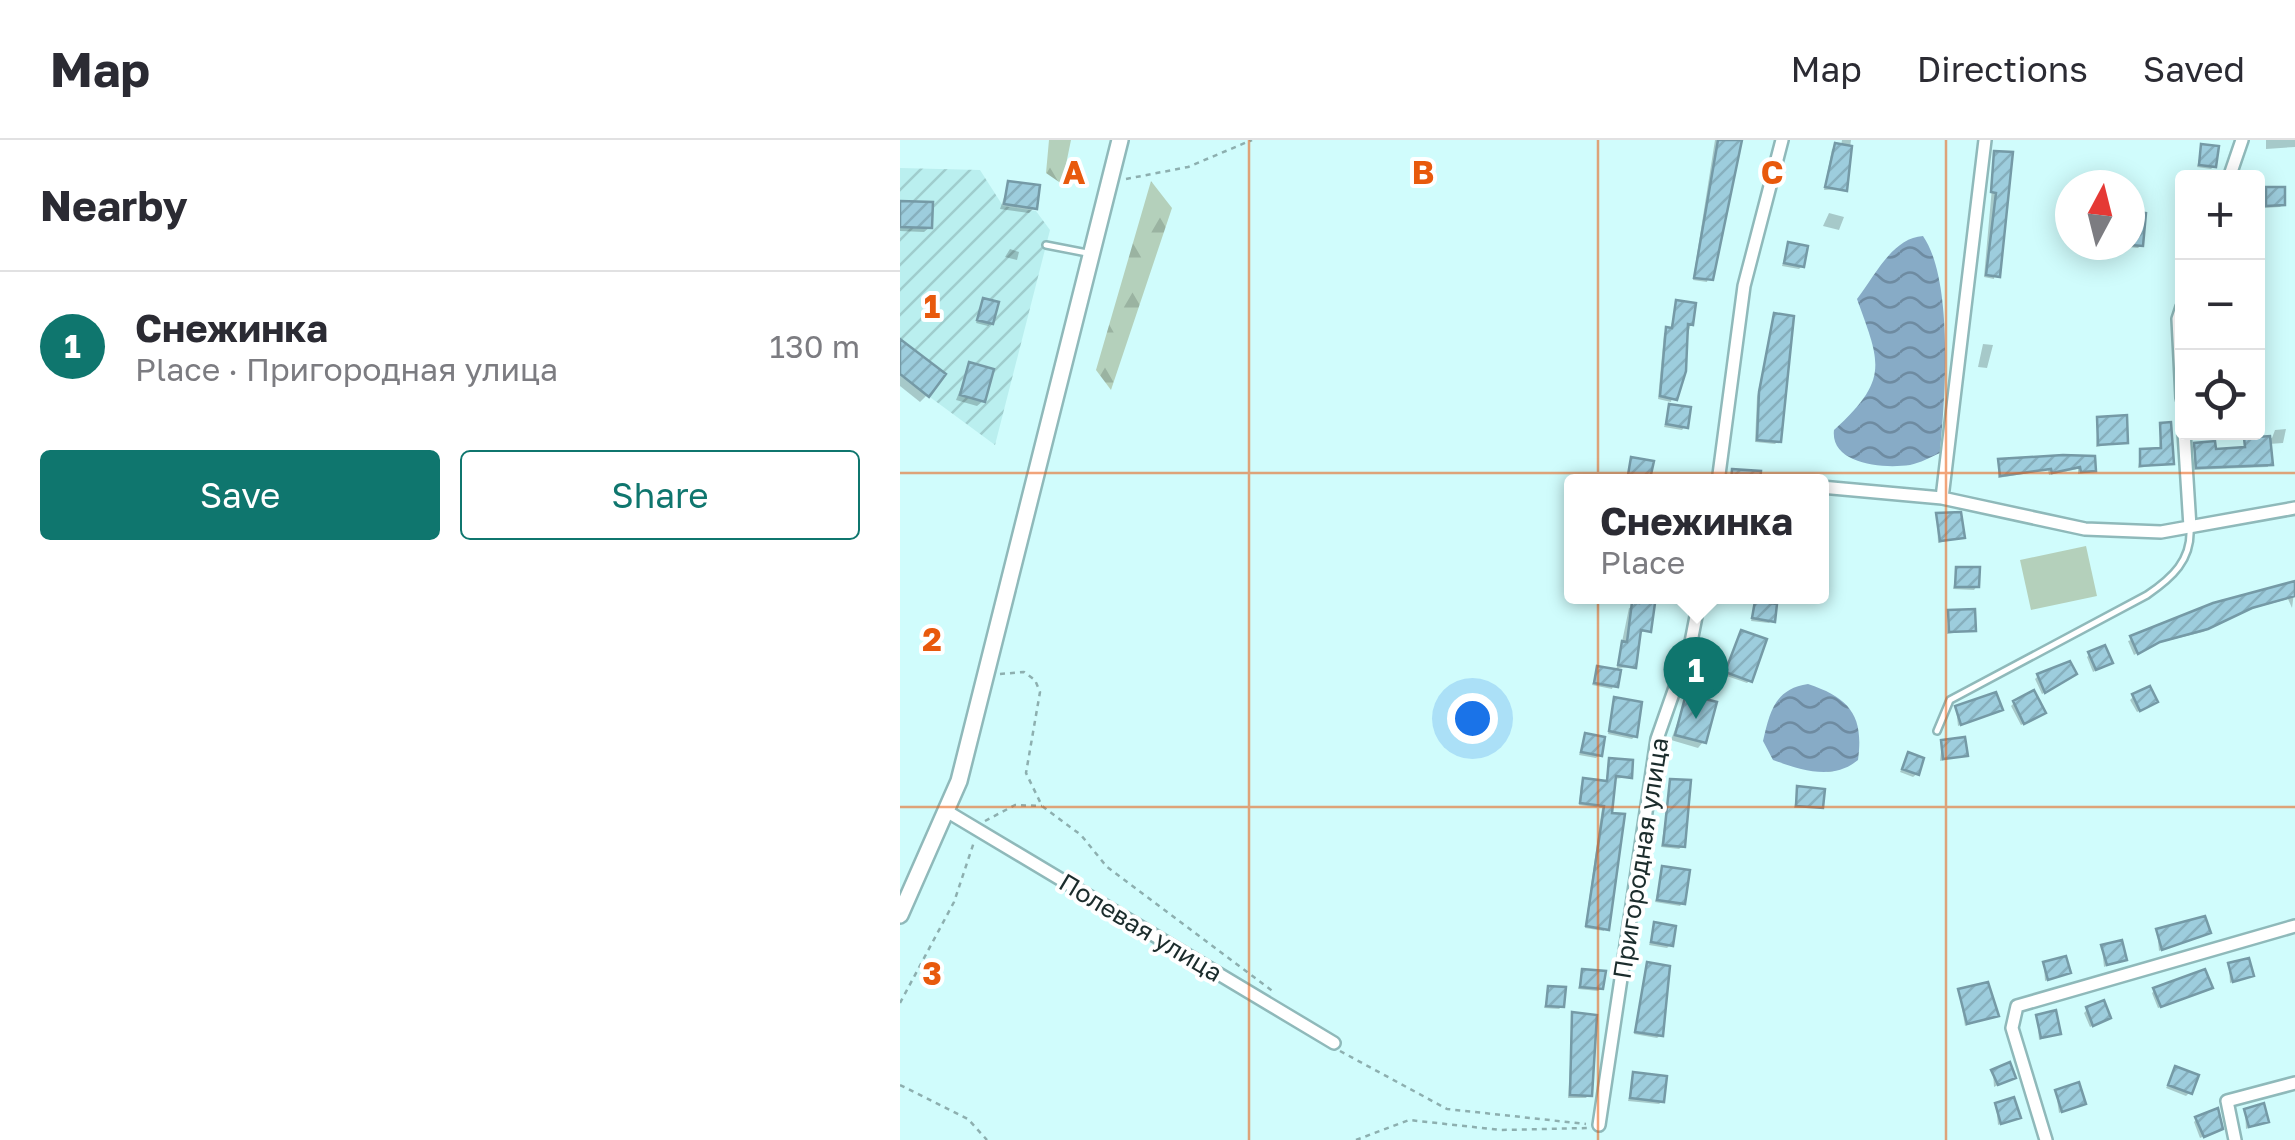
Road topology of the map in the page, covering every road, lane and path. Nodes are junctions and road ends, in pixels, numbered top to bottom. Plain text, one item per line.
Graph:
1 (1120, 140) edge
2 (1252, 140) edge
3 (1782, 140) edge
4 (1986, 140) edge
5 (2242, 140) edge
6 (2232, 170) edge
7 (1110, 182) junction
8 (1046, 245) dead end
9 (1092, 254) junction
10 (2185, 440) edge
11 (1719, 474) edge
12 (1829, 487) edge
13 (1942, 498) junction
14 (2295, 508) edge
15 (2190, 527) junction
16 (1698, 604) edge
17 (984, 681) junction
18 (1937, 730) dead end
19 (1042, 806) junction
20 (948, 812) junction
21 (977, 824) dead end
22 (974, 841) dead end
23 (900, 915) edge
24 (2295, 926) edge
25 (1286, 1002) dead end
26 (900, 1003) edge
27 (1334, 1043) joint
28 (2295, 1083) edge
29 (900, 1085) edge
30 (1600, 1124) junction
31 (987, 1140) edge
32 (1356, 1140) edge
33 (2046, 1140) edge
34 (2235, 1140) edge

1 - 7 street
2 - 7 path
3 - 11 street
4 - 13 street
5 - 6 street
7 - 9 street
8 - 9 lane
9 - 17 street
10 - 15 street
12 - 13 street
13 - 15 street
14 - 15 street
15 - 18 lane
16 - 30 street, Пригородная улица
17 - 19 path
17 - 20 street
19 - 21 path
19 - 25 path
20 - 23 street
20 - 27 street, Полевая улица
22 - 26 path
24 - 33 street
27 - 30 path
28 - 34 street
29 - 31 path
30 - 32 path

